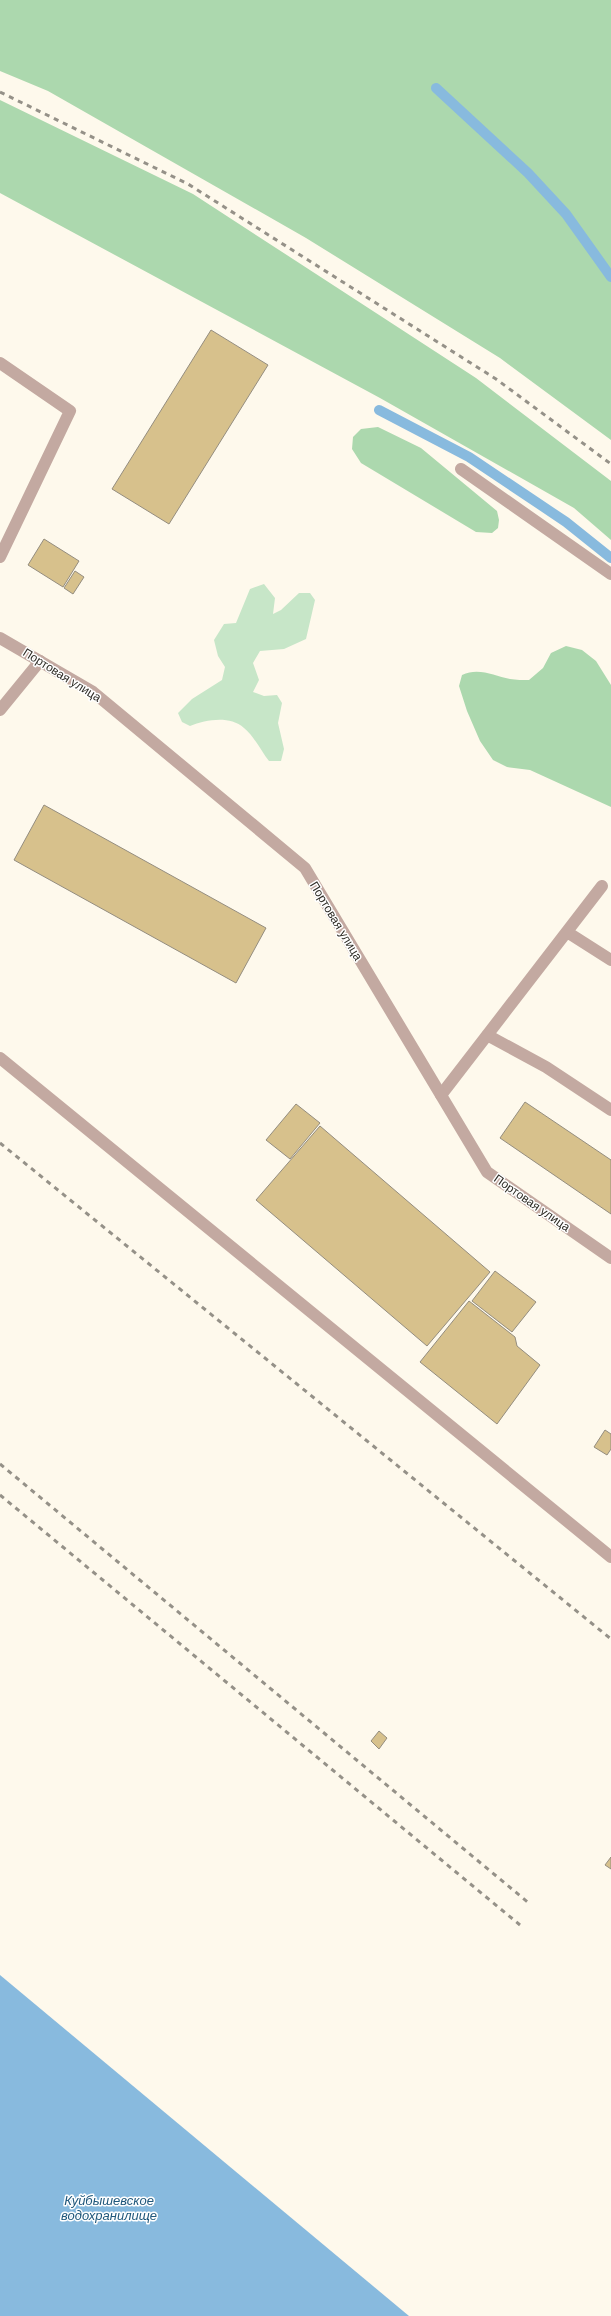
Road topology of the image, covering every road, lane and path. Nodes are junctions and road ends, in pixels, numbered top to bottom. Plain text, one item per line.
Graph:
1 (0, 363) edge
2 (461, 469) dead end
3 (0, 557) edge
4 (611, 574) edge
5 (0, 638) edge
6 (40, 661) junction
7 (0, 710) edge
8 (602, 886) dead end
9 (567, 932) junction
10 (611, 960) edge
11 (487, 1035) junction
12 (0, 1058) edge
13 (441, 1095) junction
14 (611, 1110) edge
15 (611, 1258) edge
16 (611, 1557) edge

1 - 3 street
2 - 4 street
5 - 6 street, Портовая улица
6 - 7 street
6 - 13 street, Портовая улица
8 - 9 street
9 - 10 street
9 - 11 street
11 - 13 street
11 - 14 street
12 - 16 street
13 - 15 street, Портовая улица

